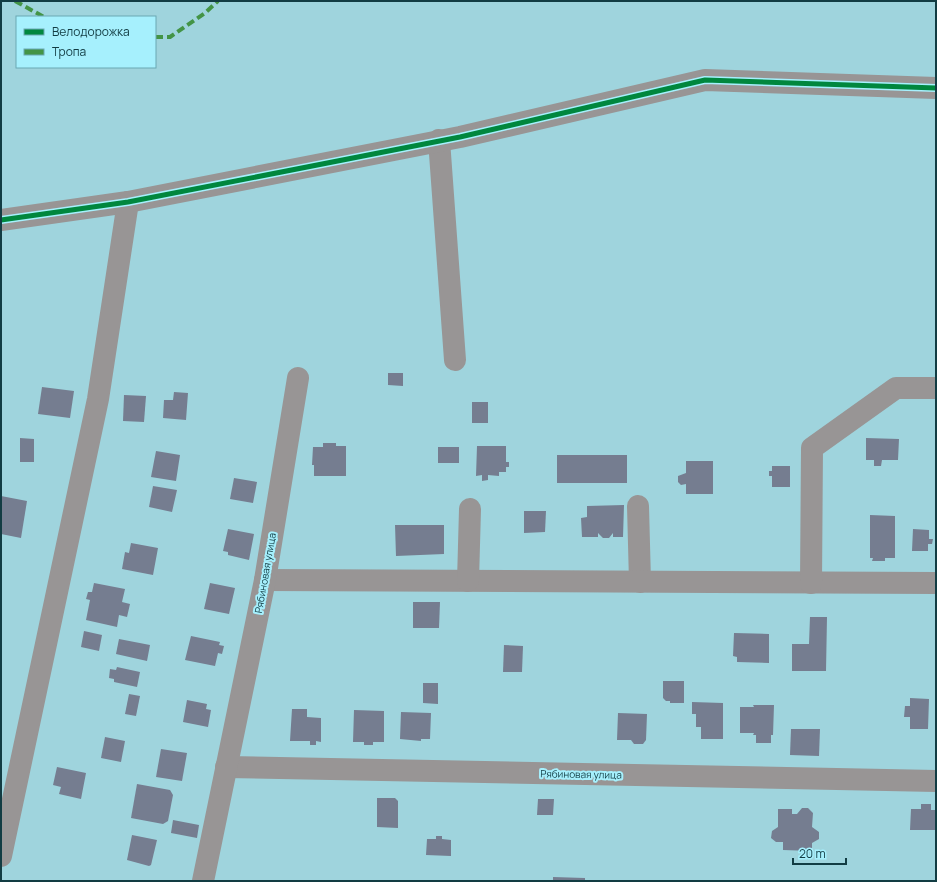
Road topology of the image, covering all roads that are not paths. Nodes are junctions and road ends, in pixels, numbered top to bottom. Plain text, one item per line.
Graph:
1 (936, 88) edge
2 (439, 140) junction
3 (128, 202) junction
4 (1, 220) edge
5 (455, 360) dead end
6 (298, 378) dead end
7 (936, 388) edge
8 (638, 506) dead end
9 (470, 509) dead end
10 (265, 580) junction
11 (468, 581) junction
12 (640, 582) junction
13 (811, 583) junction
14 (936, 583) edge
15 (226, 768) junction
16 (936, 781) edge
17 (1, 856) edge
18 (203, 881) edge

1 - 2 street
2 - 3 street
2 - 5 street
3 - 4 street
3 - 17 street
6 - 10 street, Рябиновая улица
7 - 13 street
8 - 12 street
9 - 11 street
10 - 11 street
10 - 15 street, Рябиновая улица
11 - 12 street
12 - 13 street
13 - 14 street
15 - 16 street, Рябиновая улица
15 - 18 street, Рябиновая улица

